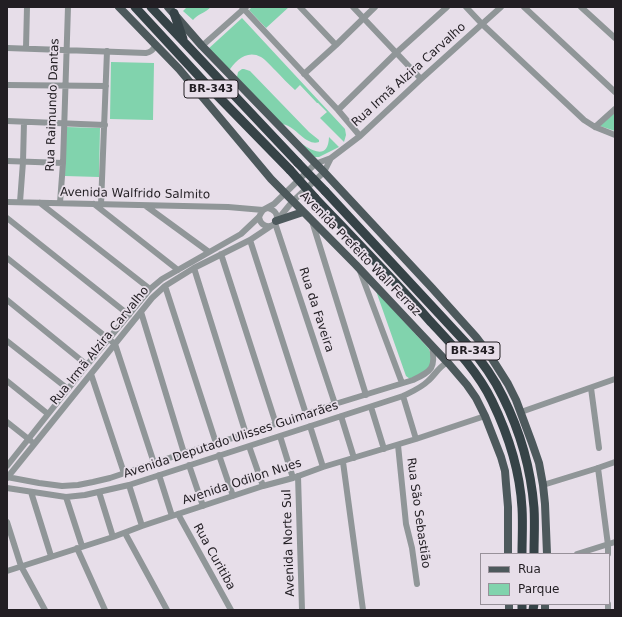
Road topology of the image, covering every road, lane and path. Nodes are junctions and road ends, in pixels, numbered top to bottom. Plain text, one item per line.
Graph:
1 (27, 7) edge
2 (68, 7) edge
3 (119, 7) edge
4 (135, 7) edge
5 (150, 7) edge
6 (300, 7) edge
7 (354, 7) edge
8 (375, 7) edge
9 (447, 7) edge
10 (466, 7) edge
11 (501, 7) edge
12 (524, 7) edge
13 (580, 7) edge
14 (244, 8) edge
15 (171, 10) edge
16 (364, 18) junction
17 (482, 24) junction
18 (615, 38) edge
19 (185, 44) junction
20 (156, 45) junction
21 (336, 45) junction
22 (202, 46) junction
23 (7, 48) edge
24 (26, 48) junction
25 (66, 50) junction
26 (107, 51) junction
27 (396, 53) junction
28 (304, 74) junction
29 (421, 78) junction
30 (7, 85) edge
31 (65, 86) junction
32 (106, 86) junction
33 (615, 92) edge
34 (615, 109) edge
35 (338, 110) junction
36 (7, 121) edge
37 (24, 122) junction
38 (64, 123) junction
39 (105, 125) junction
40 (595, 127) junction
41 (614, 134) edge
42 (360, 136) junction
43 (331, 158) junction
44 (7, 161) edge
45 (23, 162) junction
46 (63, 163) junction
47 (316, 164) junction
48 (324, 172) junction
49 (284, 194) junction
50 (7, 202) edge
51 (20, 202) junction
52 (292, 202) junction
53 (40, 203) junction
54 (60, 203) junction
55 (94, 204) junction
56 (101, 205) junction
57 (146, 205) junction
58 (266, 209) junction
59 (303, 212) junction
60 (259, 217) junction
61 (7, 218) edge
62 (311, 219) junction
63 (275, 223) junction
64 (250, 240) junction
65 (209, 252) junction
66 (221, 254) junction
67 (7, 258) edge
68 (194, 268) junction
69 (359, 268) junction
70 (178, 270) junction
71 (165, 286) junction
72 (150, 289) junction
73 (7, 300) edge
74 (141, 312) junction
75 (129, 315) junction
76 (108, 339) junction
77 (7, 341) edge
78 (115, 344) junction
79 (432, 346) junction
80 (448, 364) junction
81 (87, 365) junction
82 (91, 374) junction
83 (615, 379) edge
84 (413, 380) junction
85 (7, 381) edge
86 (402, 383) junction
87 (590, 388) junction
88 (68, 389) junction
89 (415, 390) junction
90 (366, 394) junction
91 (403, 396) junction
92 (335, 404) junction
93 (371, 406) junction
94 (521, 412) junction
95 (48, 414) junction
96 (306, 414) junction
97 (341, 416) junction
98 (485, 416) junction
99 (7, 422) edge
100 (276, 424) junction
101 (310, 426) junction
102 (246, 434) junction
103 (280, 436) junction
104 (29, 439) junction
105 (416, 439) junction
106 (216, 443) junction
107 (35, 444) junction
108 (398, 444) junction
109 (249, 446) junction
110 (599, 448) dead end
111 (384, 449) junction
112 (184, 452) junction
113 (219, 455) junction
114 (170, 458) junction
115 (354, 458) junction
116 (343, 462) junction
117 (615, 462) edge
118 (8, 463) edge
119 (154, 463) junction
120 (189, 465) junction
121 (323, 467) junction
122 (598, 468) junction
123 (174, 470) junction
124 (124, 473) junction
125 (159, 475) junction
126 (8, 477) edge
127 (296, 477) junction
128 (129, 485) junction
129 (543, 485) junction
130 (263, 486) junction
131 (7, 488) edge
132 (31, 492) junction
133 (99, 492) junction
134 (233, 496) junction
135 (66, 497) junction
136 (203, 506) junction
137 (175, 515) junction
138 (7, 522) edge
139 (142, 526) junction
140 (125, 533) junction
141 (113, 537) junction
142 (615, 542) edge
143 (608, 544) junction
144 (79, 547) junction
145 (508, 553) edge
146 (522, 553) edge
147 (534, 553) edge
148 (547, 553) edge
149 (580, 553) edge
150 (608, 553) edge
151 (51, 556) junction
152 (21, 566) junction
153 (7, 571) edge
154 (417, 584) dead end
155 (45, 610) edge
156 (105, 610) edge
157 (168, 610) edge
158 (231, 610) edge
159 (302, 610) edge
160 (363, 610) edge

1 - 24 street
2 - 25 street, Rua Raimundo Dantas
3 - 20 main road, Avenida Prefeito Wall Ferraz
4 - 146 highway, Avenida Prefeito Wall Ferraz / BR-343, bridge
5 - 19 highway, Avenida Prefeito Wall Ferraz / BR-343
6 - 21 street
7 - 16 street
8 - 16 street
9 - 27 street
10 - 17 street
11 - 17 street, Rua Irmã Alzira Carvalho
12 - 33 street
13 - 18 street
14 - 22 street
14 - 28 street
15 - 19 highway
15 - 22 main road
16 - 21 street
16 - 27 street
17 - 29 street, Rua Irmã Alzira Carvalho
17 - 40 street
19 - 147 highway, Avenida Prefeito Wall Ferraz / BR-343, bridge
20 - 26 street
20 - 49 main road, Avenida Prefeito Wall Ferraz
21 - 28 street
22 - 47 main road
23 - 24 street
24 - 25 street
25 - 26 street
25 - 31 street, Rua Raimundo Dantas
26 - 32 street
27 - 29 street
27 - 35 street
28 - 35 street
29 - 42 street, Rua Irmã Alzira Carvalho
30 - 31 street
31 - 32 street
31 - 38 street, Rua Raimundo Dantas
32 - 39 street
34 - 40 street
35 - 42 street
36 - 37 street
37 - 38 street
37 - 45 street
38 - 39 street
38 - 46 street, Rua Raimundo Dantas
39 - 56 street
40 - 41 street
42 - 43 street, Rua Irmã Alzira Carvalho
43 - 47 street, Rua Irmã Alzira Carvalho
43 - 48 street, Rua Irmã Alzira Carvalho
44 - 45 street
45 - 46 street
45 - 51 street
46 - 54 street, Rua Raimundo Dantas
47 - 48 main road
47 - 49 street, Rua Irmã Alzira Carvalho
48 - 52 street, Rua Irmã Alzira Carvalho
48 - 94 main road
49 - 52 main road, Avenida Prefeito Wall Ferraz
49 - 58 street, Rua Irmã Alzira Carvalho
50 - 51 street, Avenida Walfrido Salmito
51 - 53 street, Avenida Walfrido Salmito
52 - 59 main road, Avenida Prefeito Wall Ferraz
52 - 63 street, Rua Irmã Alzira Carvalho
53 - 54 street, Avenida Walfrido Salmito
53 - 72 street
54 - 55 street, Avenida Walfrido Salmito
55 - 56 street, Avenida Walfrido Salmito
55 - 70 street
56 - 57 street, Avenida Walfrido Salmito
57 - 58 street, Avenida Walfrido Salmito
57 - 65 street
58 - 60 street, Rua Irmã Alzira Carvalho
58 - 63 street
59 - 62 main road, Avenida Prefeito Wall Ferraz
59 - 63 main road
60 - 63 street
60 - 65 street, Rua Irmã Alzira Carvalho
61 - 75 street
62 - 69 main road, Avenida Prefeito Wall Ferraz
62 - 90 street
63 - 64 street, Rua Irmã Alzira Carvalho
63 - 92 street, Rua da Faveira
64 - 66 street, Rua Irmã Alzira Carvalho
64 - 96 street
65 - 70 street, Rua Irmã Alzira Carvalho
66 - 68 street, Rua Irmã Alzira Carvalho
66 - 100 street
67 - 76 street
68 - 71 street, Rua Irmã Alzira Carvalho
68 - 102 street
69 - 79 main road, Avenida Prefeito Wall Ferraz
69 - 86 street
70 - 72 street, Rua Irmã Alzira Carvalho
71 - 74 street, Rua Irmã Alzira Carvalho
71 - 106 street
72 - 75 street, Rua Irmã Alzira Carvalho
73 - 81 street
74 - 78 street, Rua Irmã Alzira Carvalho
74 - 112 street
75 - 76 street, Rua Irmã Alzira Carvalho
76 - 78 street
76 - 81 street, Rua Irmã Alzira Carvalho
77 - 88 street
78 - 82 street, Rua Irmã Alzira Carvalho
78 - 119 street
79 - 80 main road, Avenida Prefeito Wall Ferraz
79 - 84 street, Avenida Deputado Ulisses Guimarães
80 - 89 street, Avenida Deputado Ulisses Guimarães
80 - 98 main road, Avenida Prefeito Wall Ferraz
81 - 88 street, Rua Irmã Alzira Carvalho
82 - 107 street, Rua Irmã Alzira Carvalho
82 - 124 street
83 - 87 street
84 - 86 street, Avenida Deputado Ulisses Guimarães
84 - 89 street
85 - 95 street
86 - 90 street, Avenida Deputado Ulisses Guimarães
87 - 94 street
87 - 110 street
88 - 95 street, Rua Irmã Alzira Carvalho
89 - 91 street, Avenida Deputado Ulisses Guimarães
90 - 92 street, Avenida Deputado Ulisses Guimarães
91 - 93 street, Avenida Deputado Ulisses Guimarães
91 - 105 street
92 - 96 street, Avenida Deputado Ulisses Guimarães
93 - 97 street, Avenida Deputado Ulisses Guimarães
93 - 111 street
94 - 129 main road
95 - 104 street, Rua Irmã Alzira Carvalho
96 - 100 street, Avenida Deputado Ulisses Guimarães
97 - 101 street, Avenida Deputado Ulisses Guimarães
97 - 115 street
98 - 105 street, Avenida Odilon Nues
98 - 145 main road, Avenida Prefeito Wall Ferraz
99 - 104 street
100 - 102 street, Avenida Deputado Ulisses Guimarães
101 - 103 street, Avenida Deputado Ulisses Guimarães
101 - 121 street
102 - 106 street, Avenida Deputado Ulisses Guimarães
103 - 109 street, Avenida Deputado Ulisses Guimarães
103 - 127 street, Avenida Norte Sul
104 - 107 street
104 - 118 street, Rua Irmã Alzira Carvalho
105 - 108 street, Avenida Odilon Nues
106 - 112 street, Avenida Deputado Ulisses Guimarães
107 - 126 street, Rua Irmã Alzira Carvalho
108 - 111 street, Avenida Odilon Nues
108 - 154 street, Rua São Sebastião
109 - 113 street, Avenida Deputado Ulisses Guimarães
109 - 130 street
111 - 115 street, Avenida Odilon Nues
112 - 114 street, Avenida Deputado Ulisses Guimarães
113 - 120 street, Avenida Deputado Ulisses Guimarães
113 - 134 street
114 - 119 street, Avenida Deputado Ulisses Guimarães
114 - 123 street
115 - 116 street, Avenida Odilon Nues
116 - 121 street, Avenida Odilon Nues
116 - 160 street
117 - 122 street
119 - 124 street, Avenida Deputado Ulisses Guimarães
120 - 123 street, Avenida Deputado Ulisses Guimarães
120 - 136 street
121 - 127 street, Avenida Odilon Nues
122 - 129 street
122 - 143 street
123 - 125 street, Avenida Deputado Ulisses Guimarães
124 - 126 street, Avenida Deputado Ulisses Guimarães
125 - 128 street, Avenida Deputado Ulisses Guimarães
125 - 137 street, Rua Curitiba
127 - 130 street, Avenida Odilon Nues
127 - 159 street, Avenida Norte Sul
128 - 133 street, Avenida Deputado Ulisses Guimarães
128 - 139 street
129 - 148 main road
130 - 134 street, Avenida Odilon Nues
131 - 132 street, Avenida Deputado Ulisses Guimarães
132 - 135 street, Avenida Deputado Ulisses Guimarães
132 - 151 street
133 - 135 street, Avenida Deputado Ulisses Guimarães
133 - 141 street
134 - 136 street, Avenida Odilon Nues
135 - 144 street
136 - 137 street, Avenida Odilon Nues
137 - 139 street, Avenida Odilon Nues
137 - 158 street, Rua Curitiba
138 - 152 street
139 - 140 street, Avenida Odilon Nues
140 - 141 street, Avenida Odilon Nues
140 - 157 street
141 - 144 street, Avenida Odilon Nues
142 - 143 street
143 - 149 street
143 - 150 street
144 - 151 street, Avenida Odilon Nues
144 - 156 street
151 - 152 street, Avenida Odilon Nues
152 - 153 street, Avenida Odilon Nues
152 - 155 street

